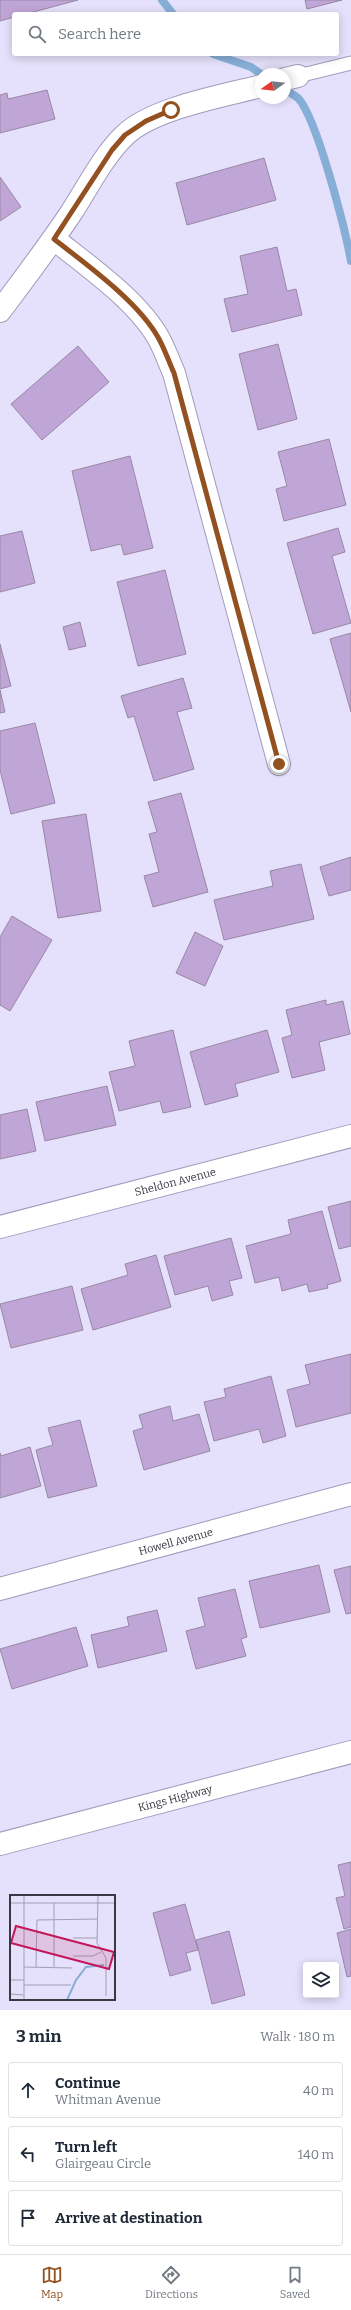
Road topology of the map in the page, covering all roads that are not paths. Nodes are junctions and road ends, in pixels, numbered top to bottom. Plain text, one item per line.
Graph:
1 (351, 63) edge
2 (291, 78) edge
3 (255, 87) edge
4 (54, 239) junction
5 (0, 311) edge
6 (279, 764) dead end
7 (351, 1136) edge
8 (0, 1227) edge
9 (351, 1494) edge
10 (0, 1589) edge
11 (351, 1752) edge
12 (0, 1844) edge

1 - 2 lane
3 - 4 street
4 - 5 street
4 - 6 street
7 - 8 street, Sheldon Avenue
9 - 10 street, Howell Avenue
11 - 12 street, Kings Highway

